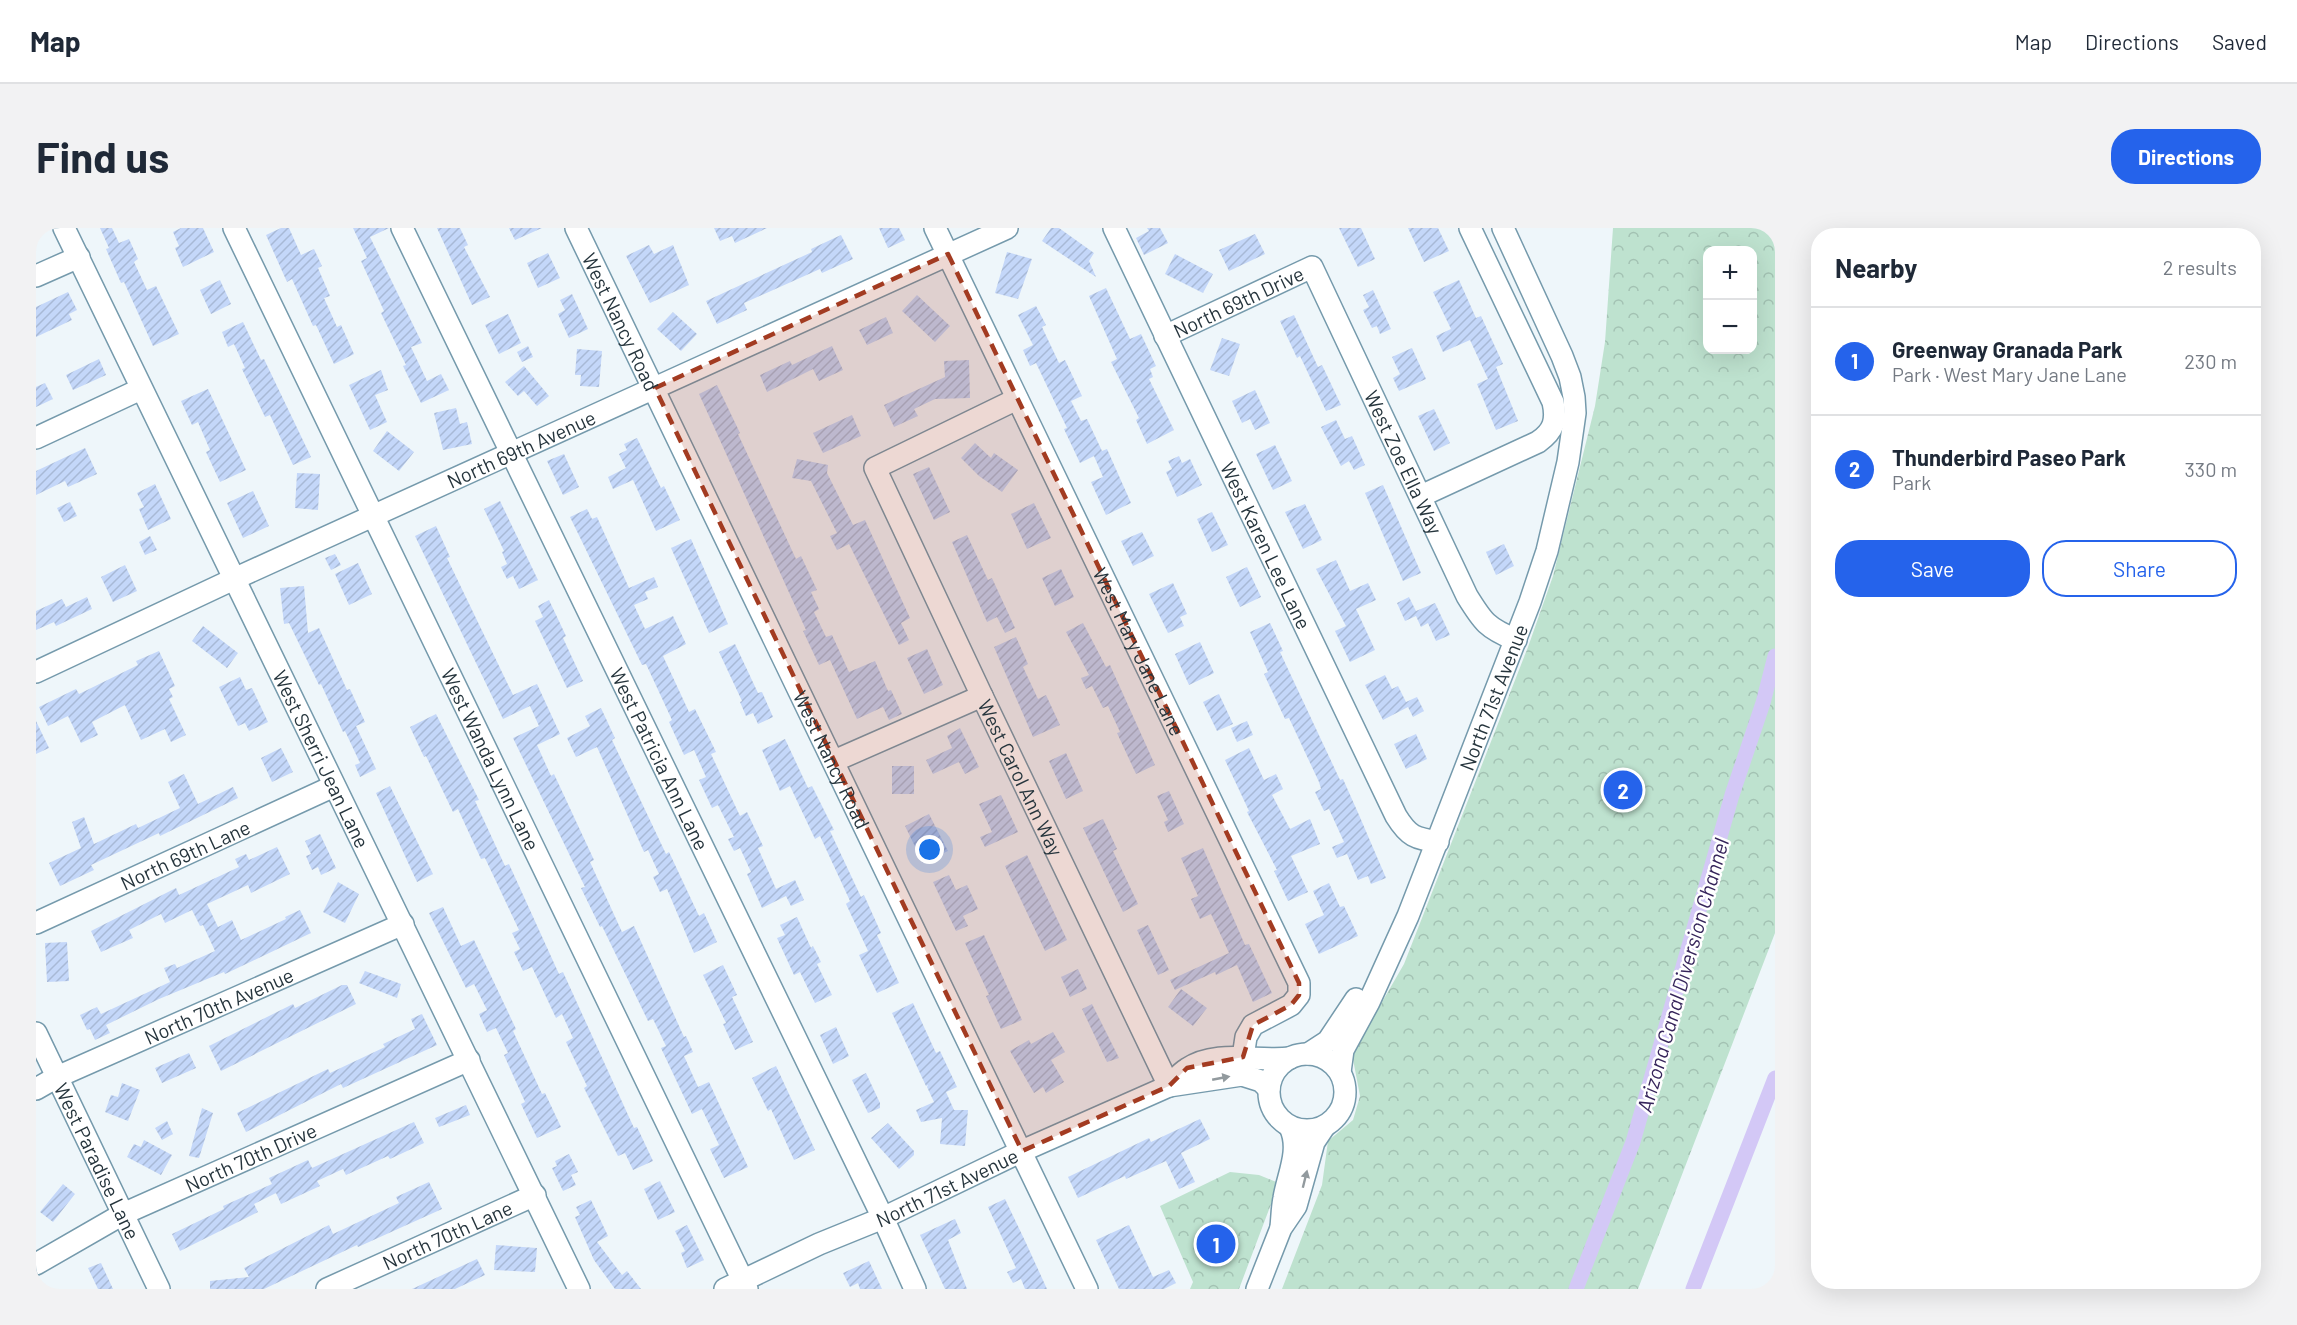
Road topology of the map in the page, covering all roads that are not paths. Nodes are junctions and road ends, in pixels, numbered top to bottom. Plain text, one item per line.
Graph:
1 (64, 228) edge
2 (234, 228) edge
3 (402, 228) edge
4 (576, 228) edge
5 (935, 228) edge
6 (1007, 228) edge
7 (1114, 228) edge
8 (1470, 228) edge
9 (1503, 228) edge
10 (948, 254) junction
11 (79, 257) junction
12 (1312, 267) joint
13 (36, 276) edge
14 (1165, 336) junction
15 (655, 388) junction
16 (141, 389) junction
17 (1017, 399) junction
18 (36, 438) edge
19 (511, 454) junction
20 (1421, 496) junction
21 (373, 516) junction
22 (234, 579) junction
23 (1515, 640) junction
24 (36, 672) edge
25 (982, 696) junction
26 (834, 761) junction
27 (334, 786) junction
28 (1438, 842) junction
29 (36, 923) edge
30 (403, 924) junction
31 (1381, 972) junction
32 (36, 1033) edge
33 (1299, 1056) junction
34 (1242, 1057) junction
35 (469, 1060) junction
36 (1340, 1072) junction
37 (57, 1077) junction
38 (1169, 1086) junction
39 (36, 1089) edge
40 (1269, 1089) junction
41 (1290, 1127) junction
42 (1324, 1127) junction
43 (1022, 1151) junction
44 (535, 1195) junction
45 (123, 1214) junction
46 (883, 1218) junction
47 (1281, 1228) junction
48 (36, 1264) edge
49 (738, 1286) edge
50 (159, 1289) edge
51 (327, 1289) edge
52 (579, 1289) edge
53 (915, 1289) edge
54 (1087, 1289) edge
55 (1257, 1289) edge

1 - 11 street, West Sherri Jean Lane
2 - 21 street, West Wanda Lynn Lane
3 - 19 street, West Patricia Ann Lane
4 - 15 street, West Nancy Road
5 - 10 street, West Mary Jane Lane
6 - 10 street, North 69th Avenue
7 - 14 street, West Karen Lee Lane
8 - 20 street
9 - 23 street, North 71st Avenue
10 - 15 street, North 69th Avenue
10 - 17 street, West Mary Jane Lane
11 - 13 street
11 - 16 street, West Sherri Jean Lane
12 - 14 street, North 69th Drive
12 - 20 street, West Zoe Ella Way
14 - 28 street, West Karen Lee Lane
15 - 19 street, North 69th Avenue
15 - 26 street, West Nancy Road
16 - 18 street
16 - 22 street, West Sherri Jean Lane
17 - 25 street, West Carol Ann Way
17 - 34 street, West Mary Jane Lane
19 - 21 street, North 69th Avenue
19 - 46 street, West Patricia Ann Lane
20 - 23 street, West Zoe Ella Way
21 - 22 street, North 69th Avenue
21 - 49 street, West Wanda Lynn Lane
22 - 24 street, North 69th Avenue
22 - 27 street, West Sherri Jean Lane
23 - 28 street, North 71st Avenue
25 - 26 street
25 - 38 street, West Carol Ann Way
26 - 43 street, West Nancy Road
27 - 29 street, North 69th Lane
27 - 30 street, West Sherri Jean Lane
28 - 31 street, North 71st Avenue
30 - 35 street, West Sherri Jean Lane
30 - 37 street, North 70th Avenue
31 - 33 street, North 71st Avenue
31 - 36 street, North 71st Avenue
32 - 37 street, West Paradise Lane
33 - 34 street, North 71st Avenue
33 - 36 street, North 71st Avenue
33 - 40 street, North 71st Avenue
34 - 38 street, North 71st Avenue
35 - 44 street, West Sherri Jean Lane
35 - 45 street, North 70th Drive
36 - 42 street, North 71st Avenue
37 - 39 street, North 70th Avenue
37 - 45 street, West Paradise Lane
38 -> 40 street, North 71st Avenue
38 - 43 street, North 71st Avenue
40 - 41 street
41 - 42 street
41 - 47 street
47 -> 42 street
43 - 46 street, North 71st Avenue
43 - 54 street, West Nancy Road
44 - 51 street, North 70th Lane
44 - 52 street, West Sherri Jean Lane
45 - 48 street, North 70th Drive
45 - 50 street, West Paradise Lane
46 - 49 street, North 71st Avenue
46 - 53 street, West Patricia Ann Lane
47 - 55 street

